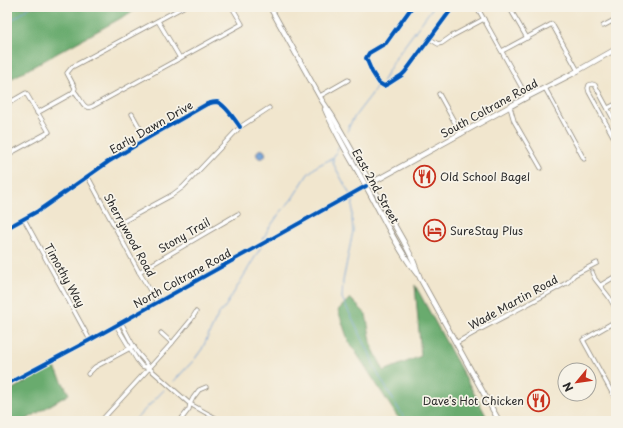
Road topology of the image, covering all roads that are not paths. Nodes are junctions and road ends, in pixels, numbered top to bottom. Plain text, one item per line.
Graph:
1 (183, 7) edge
2 (232, 7) edge
3 (270, 7) edge
4 (412, 7) edge
5 (453, 7) edge
6 (477, 7) edge
7 (512, 12) dead end
8 (484, 19) junction
9 (616, 19) edge
10 (158, 21) junction
11 (603, 26) dead end
12 (527, 38) junction
13 (430, 39) junction
14 (616, 49) edge
15 (502, 51) junction
16 (180, 58) junction
17 (578, 71) junction
18 (348, 80) dead end
19 (545, 88) junction
20 (74, 91) junction
21 (439, 94) dead end
22 (527, 97) junction
23 (320, 98) junction
24 (7, 104) edge
25 (616, 104) edge
26 (510, 107) junction
27 (269, 108) dead end
28 (608, 108) junction
29 (37, 112) junction
30 (132, 114) dead end
31 (616, 124) edge
32 (240, 127) junction
33 (461, 134) junction
34 (616, 138) edge
35 (146, 139) junction
36 (7, 155) edge
37 (584, 159) dead end
38 (540, 168) dead end
39 (88, 177) junction
40 (371, 183) junction
41 (366, 186) junction
42 (238, 214) dead end
43 (24, 219) junction
44 (115, 226) junction
45 (7, 228) edge
46 (390, 229) junction
47 (404, 242) junction
48 (597, 263) dead end
49 (139, 272) junction
50 (592, 272) dead end
51 (616, 276) edge
52 (420, 278) junction
53 (601, 285) junction
54 (157, 302) junction
55 (616, 308) edge
56 (196, 312) dead end
57 (121, 322) junction
58 (616, 322) edge
59 (116, 325) junction
60 (161, 333) dead end
61 (90, 340) junction
62 (172, 343) junction
63 (456, 343) junction
64 (134, 346) junction
65 (129, 348) junction
66 (149, 368) junction
67 (88, 374) dead end
68 (7, 384) edge
69 (206, 387) dead end
70 (616, 400) edge
71 (190, 404) junction
72 (101, 421) edge
73 (180, 421) edge
74 (220, 421) edge
75 (499, 421) edge

1 - 10 street
2 - 16 street
3 - 23 main road, East 2nd Street
4 - 13 street
5 - 13 street
6 - 8 street
7 - 12 street
8 - 13 street
8 - 15 street
9 - 11 street
10 - 16 street
10 - 20 street
12 - 15 street
12 - 17 street
14 - 17 main road, South Coltrane Road
15 - 22 street
16 - 20 street
17 - 19 main road, South Coltrane Road
18 - 23 street
19 - 22 main road, South Coltrane Road
19 - 37 street
20 - 29 street
21 - 33 street
22 - 26 main road, South Coltrane Road
23 - 40 main road, East 2nd Street
23 - 41 main road, East 2nd Street
24 - 29 street
25 - 28 street
26 - 33 main road, South Coltrane Road
26 - 38 street
27 - 32 street
28 - 31 street
28 - 34 street
29 - 36 street
30 - 35 street
32 - 35 street, Early Dawn Drive
32 - 44 street
33 - 40 main road, South Coltrane Road
35 - 39 street, Early Dawn Drive
39 - 43 street, Early Dawn Drive
39 - 44 street, Sherrywood Road
40 - 41 main road, South Coltrane Road
40 - 47 main road, East 2nd Street
41 - 46 main road, East 2nd Street
41 - 54 street, North Coltrane Road
42 - 49 street, Stony Trail
43 - 45 street, Early Dawn Drive
43 - 61 street, Timothy Way
44 - 49 street, Sherrywood Road
46 - 47 main road
46 - 52 main road, East 2nd Street
47 - 52 main road, East 2nd Street
48 - 63 street, Wade Martin Road
49 - 54 street, Sherrywood Road
50 - 53 street
51 - 53 street
52 - 63 main road, East 2nd Street
53 - 55 street
54 - 57 street, North Coltrane Road
56 - 62 street
57 - 59 street, North Coltrane Road
57 - 64 street
58 - 70 street
59 - 61 street, North Coltrane Road
59 - 65 street
60 - 62 street
61 - 68 street, North Coltrane Road
62 - 66 street
63 - 75 main road, East 2nd Street
64 - 65 street
64 - 66 street
65 - 66 street
65 - 67 street
66 - 71 street
66 - 72 street
69 - 71 street
71 - 73 street
71 - 74 street

